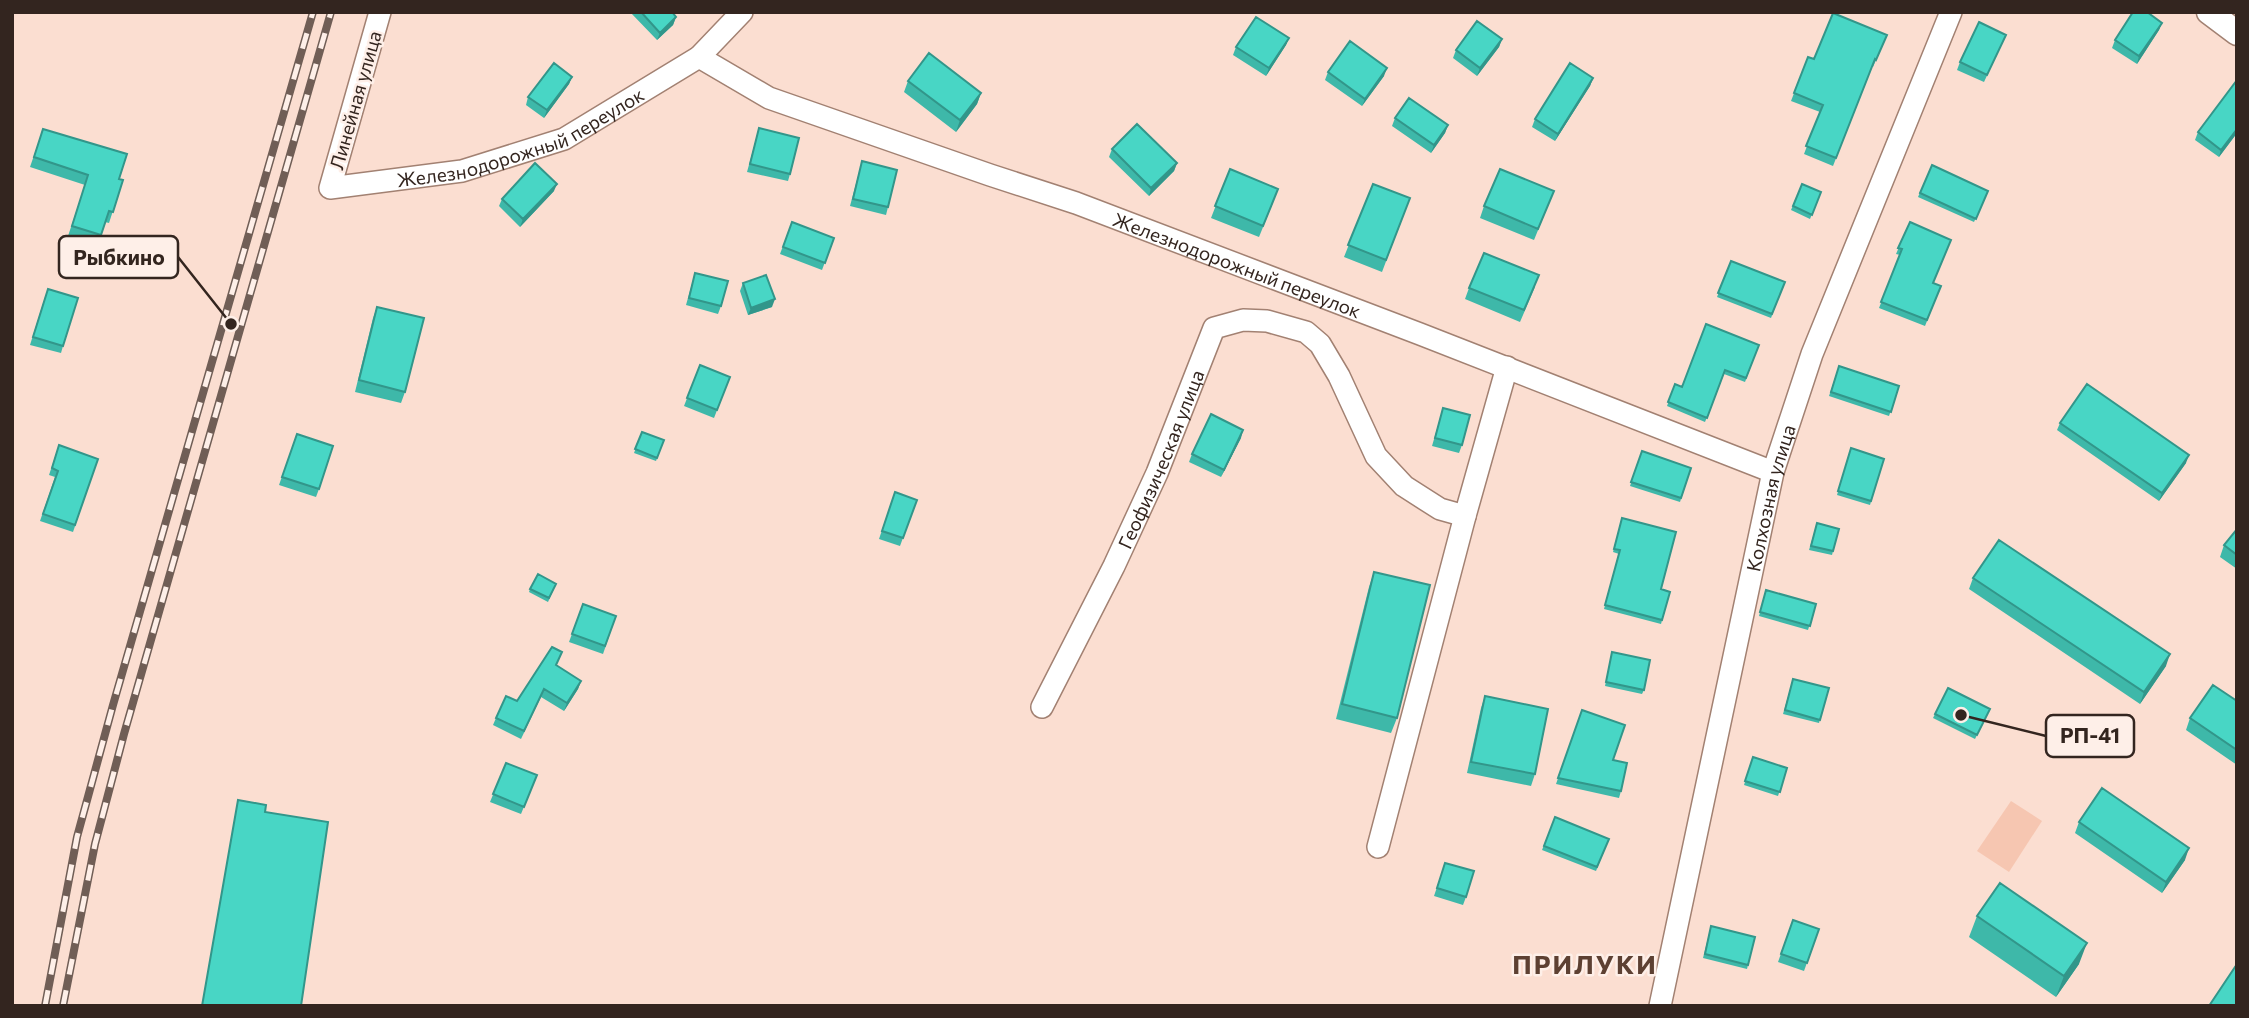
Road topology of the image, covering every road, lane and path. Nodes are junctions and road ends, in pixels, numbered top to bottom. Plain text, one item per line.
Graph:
1 (380, 12) edge
2 (742, 12) edge
3 (1951, 12) edge
4 (2209, 12) edge
5 (2237, 33) edge
6 (699, 57) junction
7 (330, 188) joint
8 (1321, 296) junction
9 (1306, 332) junction
10 (1507, 367) junction
11 (1773, 472) junction
12 (1465, 516) junction
13 (1042, 707) dead end
14 (1378, 847) dead end
15 (1660, 1006) edge

1 - 7 street, Линейная улица
2 - 6 street, Железнодорожный переулок
3 - 11 street, Колхозная улица
4 - 5 street
6 - 7 street, Железнодорожный переулок
6 - 8 street, Железнодорожный переулок
8 - 9 street
8 - 10 street, Железнодорожный переулок
9 - 12 street
9 - 13 street, Геофизическая улица
10 - 11 street, Железнодорожный переулок
10 - 12 street
11 - 15 street, Колхозная улица
12 - 14 street

